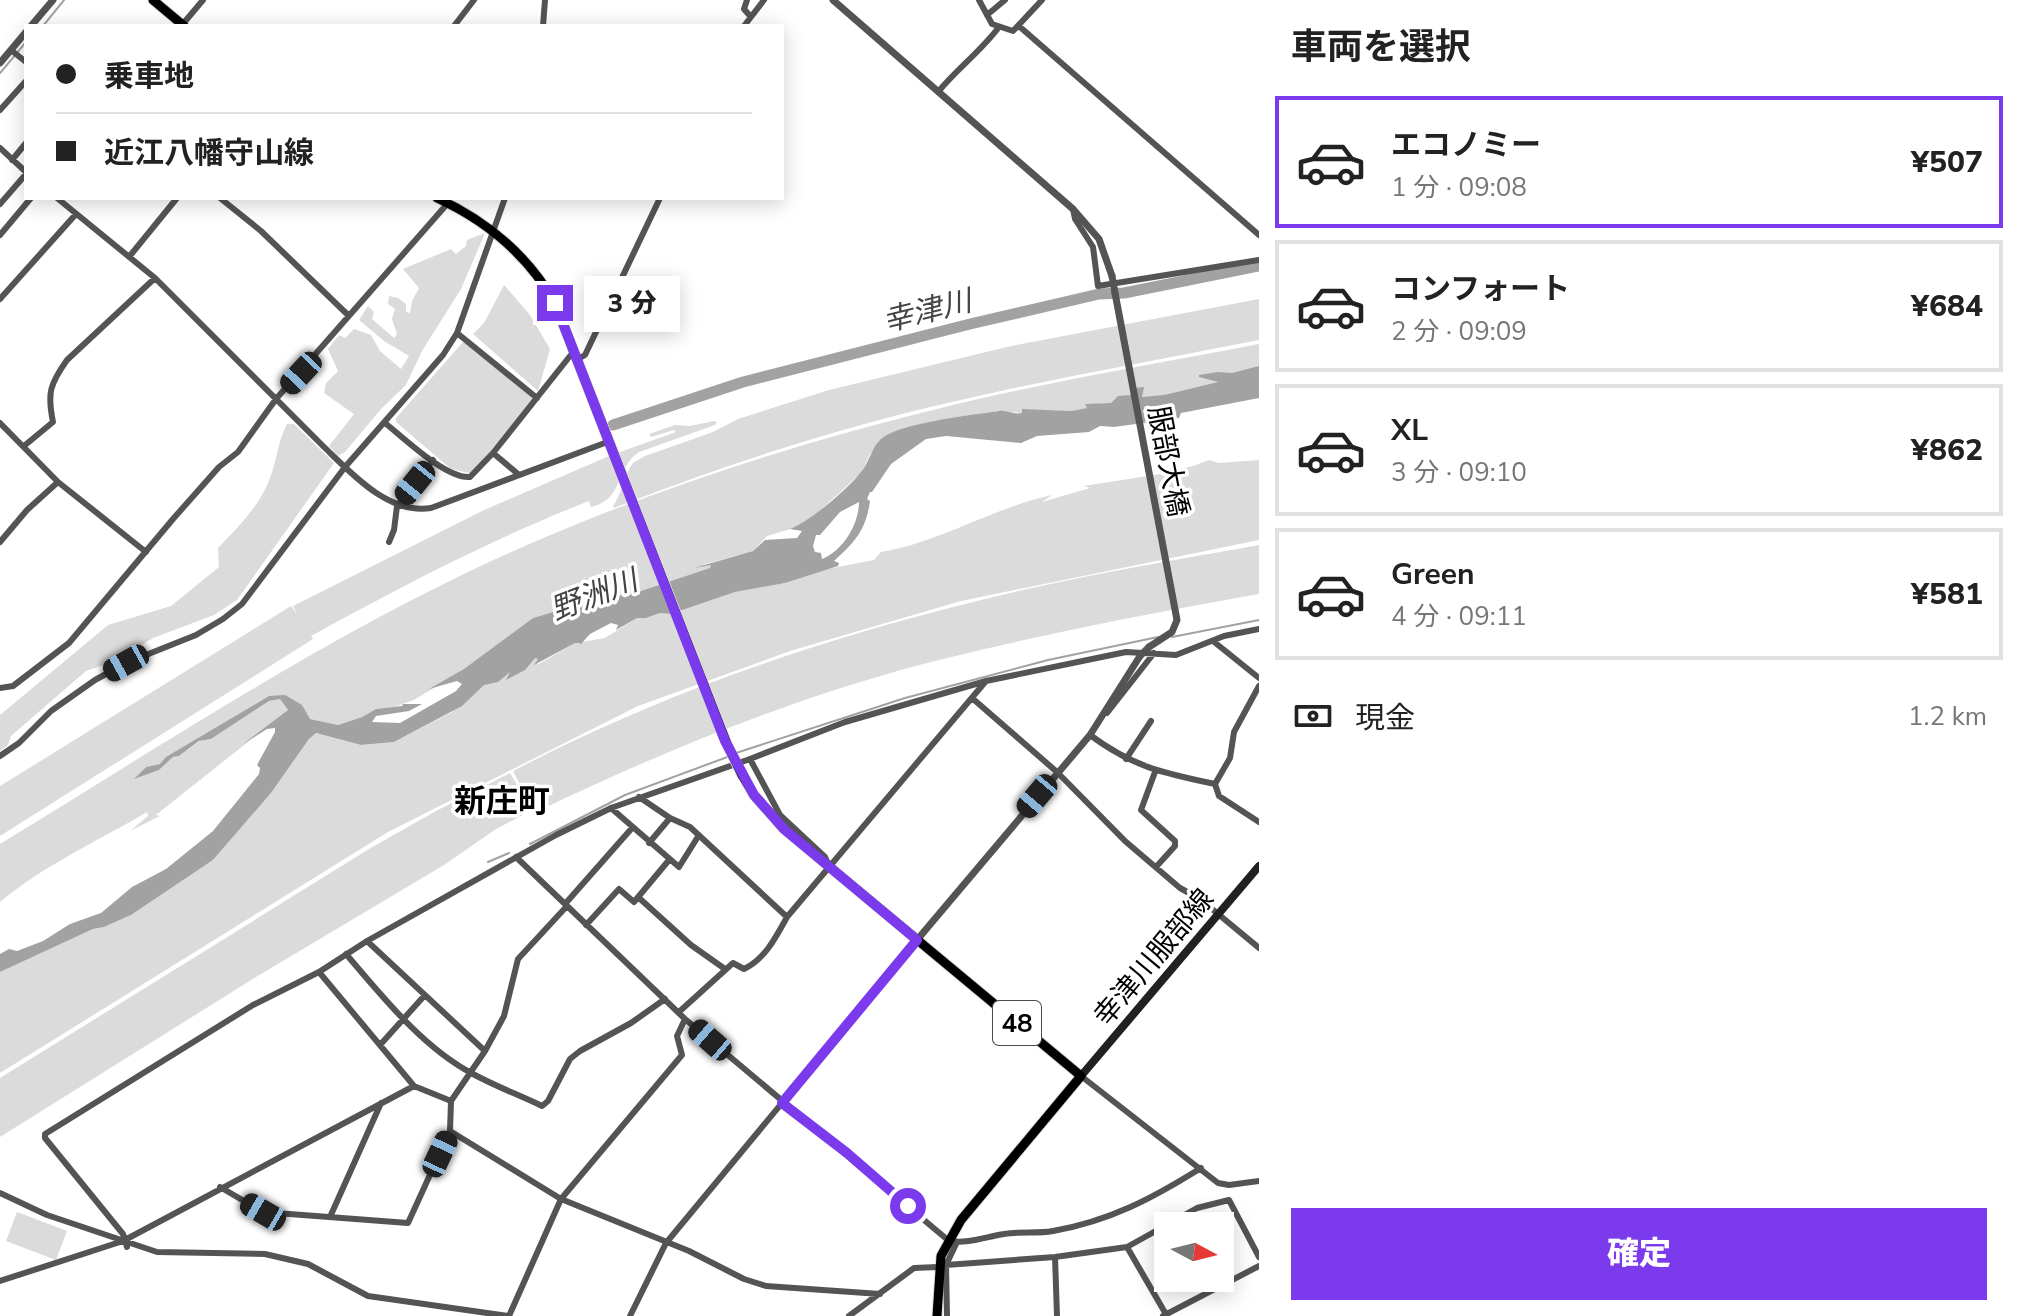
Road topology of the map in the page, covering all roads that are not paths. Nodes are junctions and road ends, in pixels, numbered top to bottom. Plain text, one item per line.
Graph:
1 (53, 0) edge
2 (153, 0) edge
3 (203, 0) edge
4 (474, 0) edge
5 (545, 0) edge
6 (747, 0) edge
7 (764, 0) edge
8 (833, 0) edge
9 (979, 0) edge
10 (1005, 0) edge
11 (1042, 0) edge
12 (987, 15) junction
13 (750, 16) junction
14 (33, 24) edge
15 (182, 24) edge
16 (184, 24) edge
17 (456, 24) edge
18 (543, 24) edge
19 (745, 24) edge
20 (999, 27) junction
21 (1020, 27) junction
22 (24, 34) edge
23 (11, 50) junction
24 (24, 60) edge
25 (0, 63) edge
26 (24, 83) edge
27 (938, 92) junction
28 (0, 110) edge
29 (24, 145) edge
30 (0, 148) edge
31 (12, 160) junction
32 (24, 171) edge
33 (24, 175) edge
34 (29, 200) edge
35 (59, 200) edge
36 (175, 200) edge
37 (222, 200) edge
38 (441, 200) edge
39 (504, 200) edge
40 (659, 200) edge
41 (448, 203) junction
42 (0, 204) edge
43 (1073, 209) junction
44 (76, 214) junction
45 (495, 232) junction
46 (0, 235) edge
47 (1259, 235) edge
48 (129, 257) junction
49 (1259, 260) edge
50 (155, 278) junction
51 (0, 299) edge
52 (349, 316) junction
53 (457, 333) junction
54 (574, 357) junction
55 (537, 398) junction
56 (276, 399) junction
57 (385, 423) junction
58 (1, 428) edge
59 (610, 441) junction
60 (24, 446) junction
61 (493, 453) junction
62 (433, 460) junction
63 (345, 467) junction
64 (518, 474) junction
65 (58, 482) junction
66 (397, 506) junction
67 (0, 542) edge
68 (389, 542) dead end
69 (146, 552) junction
70 (1259, 629) edge
71 (1213, 641) junction
72 (1152, 650) junction
73 (1259, 678) edge
74 (986, 681) junction
75 (1259, 686) edge
76 (0, 688) edge
77 (972, 698) junction
78 (1102, 715) junction
79 (1151, 721) dead end
80 (1090, 735) junction
81 (0, 756) edge
82 (750, 759) junction
83 (1126, 759) junction
84 (1057, 772) junction
85 (1155, 772) junction
86 (1215, 784) junction
87 (639, 797) junction
88 (611, 808) junction
89 (670, 818) junction
90 (1259, 822) edge
91 (632, 828) junction
92 (699, 835) junction
93 (649, 843) junction
94 (516, 857) junction
95 (669, 860) junction
96 (1259, 866) edge
97 (830, 867) junction
98 (1156, 867) junction
99 (638, 897) junction
100 (566, 905) junction
101 (1218, 915) junction
102 (787, 917) junction
103 (586, 925) junction
104 (917, 940) junction
105 (367, 941) junction
106 (1259, 948) edge
107 (346, 954) junction
108 (725, 969) junction
109 (319, 972) junction
110 (425, 995) junction
111 (665, 999) junction
112 (680, 1011) junction
113 (685, 1019) junction
114 (403, 1021) junction
115 (380, 1045) junction
116 (485, 1051) junction
117 (470, 1073) junction
118 (1081, 1076) junction
119 (414, 1086) junction
120 (451, 1101) junction
121 (381, 1103) junction
122 (782, 1103) junction
123 (450, 1131) junction
124 (1201, 1168) junction
125 (1259, 1181) edge
126 (220, 1187) junction
127 (0, 1193) edge
128 (561, 1199) junction
129 (330, 1217) junction
130 (953, 1241) junction
131 (666, 1243) junction
132 (125, 1244) junction
133 (1127, 1247) junction
134 (1055, 1257) junction
135 (1259, 1257) edge
136 (942, 1266) junction
137 (1259, 1266) edge
138 (0, 1281) edge
139 (880, 1294) junction
140 (1165, 1315) edge
141 (509, 1316) edge
142 (630, 1316) edge
143 (849, 1316) edge
144 (937, 1316) edge
145 (947, 1316) edge
146 (1057, 1316) edge

1 - 14 street
2 - 15 main road
3 - 16 street
4 - 17 street
5 - 18 street
6 - 13 street
7 - 13 street
8 - 27 street, 服部大橋
9 - 12 street
10 - 12 street
11 - 21 street
12 - 20 street
13 - 19 street
20 - 21 street
20 - 27 street
21 - 47 street
22 - 23 street
23 - 24 street
23 - 25 street
26 - 28 street
27 - 43 street, 服部大橋
29 - 31 street
30 - 31 street
31 - 32 street
33 - 42 street
34 - 46 street
35 - 44 street
36 - 48 street
37 - 52 street
38 - 41 main road, 48
39 - 45 street
40 - 54 street
41 - 45 main road, 48
41 - 52 street
43 - 49 street
43 - 72 street, 服部大橋, bridge
44 - 48 street
44 - 51 street
45 - 53 street
45 - 54 main road, 48
48 - 50 street
50 - 56 street
50 - 60 street
52 - 56 street
53 - 55 street
53 - 57 street
54 - 55 street
54 - 59 main road, 48
55 - 61 street
56 - 63 street
56 - 69 street
57 - 62 street
57 - 63 street
58 - 60 street
59 - 64 street
59 - 97 main road, 48, bridge
60 - 65 street
61 - 62 street
61 - 64 street
62 - 66 street
63 - 66 street
63 - 81 street
64 - 66 street
65 - 67 street
65 - 69 street
66 - 68 street
69 - 76 street
70 - 71 street
71 - 72 street
71 - 73 street
72 - 74 street
72 - 78 street
72 - 78 street, bridge
74 - 77 street
74 - 82 street
75 - 86 street
77 - 84 street
77 - 97 street
78 - 80 street
79 - 83 street
80 - 83 street
80 - 84 street
82 - 87 street
82 - 97 street
83 - 85 street
84 - 98 street
84 - 104 street
85 - 86 street
85 - 98 street
86 - 90 street
87 - 88 street
87 - 89 street
88 - 91 street
88 - 94 street
89 - 92 street
89 - 93 street
91 - 93 street
91 - 100 street
92 - 95 street
92 - 102 street
93 - 95 street
94 - 100 street
94 - 105 street
95 - 99 street
96 - 101 main road, 幸津川服部線
97 - 102 street
97 - 104 main road, 48
98 - 101 street
99 - 103 street
99 - 108 street
100 - 103 street
100 - 116 street
101 - 106 street
101 - 118 main road, 幸津川服部線
102 - 108 street
103 - 111 street
104 - 118 main road, 48
104 - 122 street
105 - 107 street
105 - 110 street
107 - 109 street
107 - 114 street
108 - 112 street
109 - 115 street
109 - 132 street
110 - 114 street
110 - 116 street
111 - 112 street
111 - 117 street
112 - 113 street
113 - 122 street
113 - 128 street
114 - 115 street
114 - 117 street
115 - 119 street
116 - 117 street
117 - 120 street
118 - 124 street
118 - 130 main road
119 - 120 street
119 - 121 street
120 - 123 street
121 - 126 street
121 - 129 street
122 - 130 street
122 - 131 street
123 - 128 street
123 - 129 street
124 - 125 street
124 - 130 street
126 - 129 street
126 - 132 street
127 - 132 street
128 - 131 street
128 - 141 street
130 - 136 main road
131 - 139 street
131 - 142 street
132 - 138 street
132 - 141 street
133 - 134 street
133 - 135 street
133 - 140 street
134 - 136 street
134 - 146 street
136 - 139 street
136 - 144 main road
136 - 145 street
137 - 140 street
139 - 143 street

